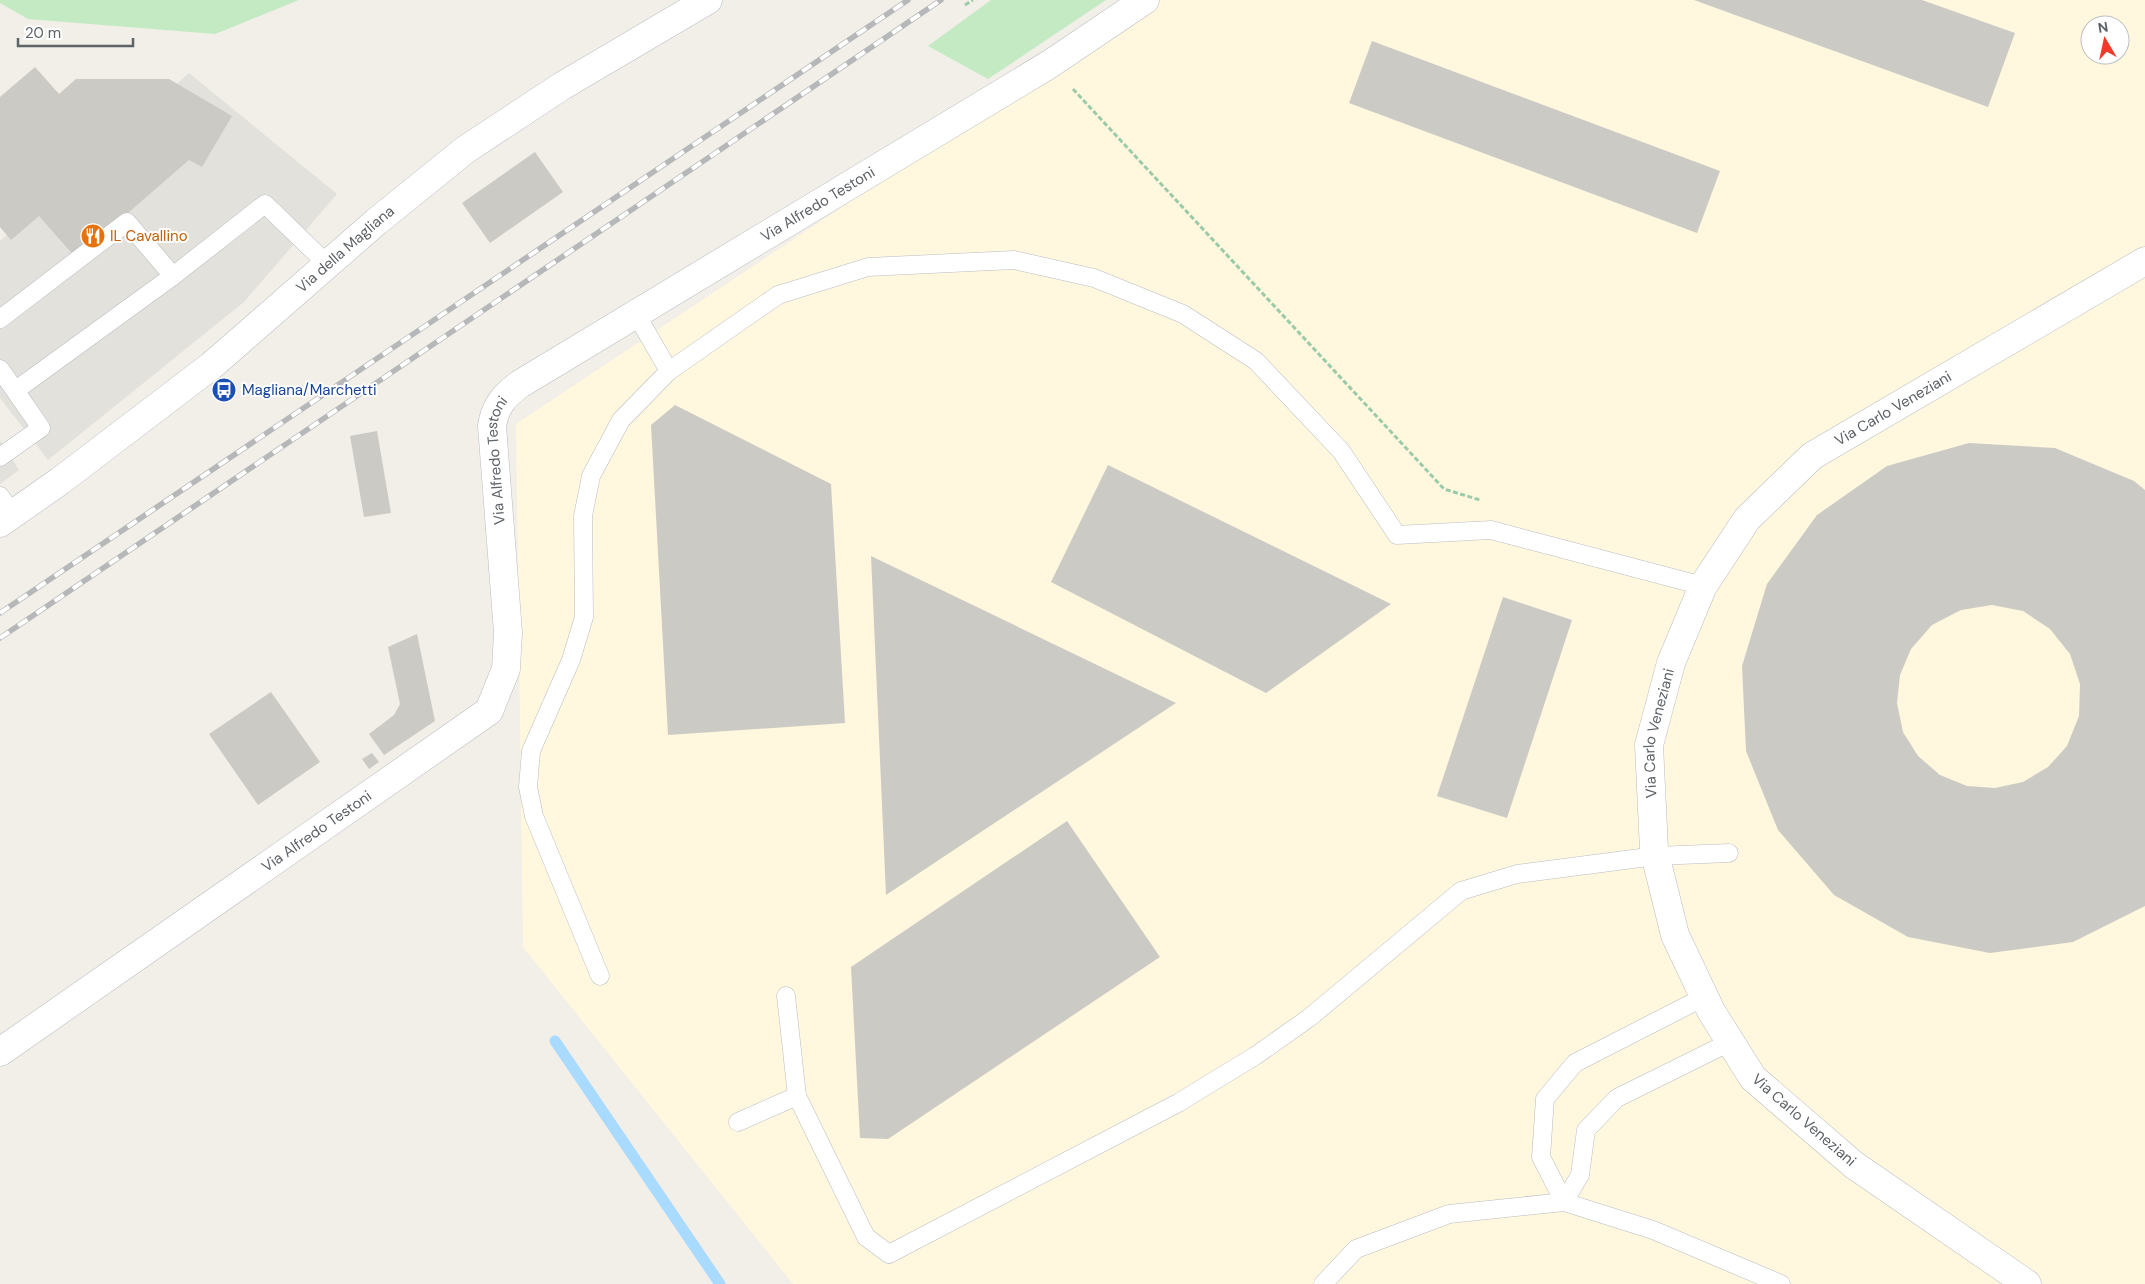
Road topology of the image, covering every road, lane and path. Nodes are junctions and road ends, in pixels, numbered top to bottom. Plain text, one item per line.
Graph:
1 (708, 0) edge
2 (973, 0) edge
3 (1145, 0) edge
4 (965, 5) dead end
5 (1050, 64) junction
6 (2145, 261) edge
7 (327, 264) junction
8 (173, 276) junction
9 (636, 314) junction
10 (0, 319) edge
11 (0, 369) edge
12 (669, 371) junction
13 (16, 390) junction
14 (0, 457) edge
15 (1481, 500) dead end
16 (4, 511) edge
17 (1702, 586) junction
18 (1729, 853) dead end
19 (1656, 856) junction
20 (600, 976) dead end
21 (786, 996) dead end
22 (1704, 997) junction
23 (1730, 1042) junction
24 (0, 1052) edge
25 (797, 1096) junction
26 (738, 1122) dead end
27 (1564, 1202) junction
28 (1756, 1278) edge
29 (1780, 1283) edge
30 (1323, 1284) edge
31 (2027, 1284) edge

1 - 7 street, Via della Magliana
2 - 4 path
3 - 5 street, Via Alfredo Testoni
5 - 9 street, Via Alfredo Testoni
5 - 15 path
6 - 17 street, Via Carlo Veneziani
7 - 8 lane
7 - 16 street, Via della Magliana
8 - 10 lane
8 - 13 lane
9 - 12 lane
9 - 24 street, Via Alfredo Testoni
11 - 13 lane
12 - 17 lane
12 - 20 lane
13 - 14 lane
17 - 19 street, Via Carlo Veneziani
18 - 19 lane
19 - 22 street, Via Carlo Veneziani
19 - 25 lane
21 - 25 lane
22 - 23 street, Via Carlo Veneziani
22 - 27 lane
23 - 27 lane
23 - 31 street, Via Carlo Veneziani
25 - 26 lane
27 - 28 lane
27 - 30 lane
28 - 29 lane

